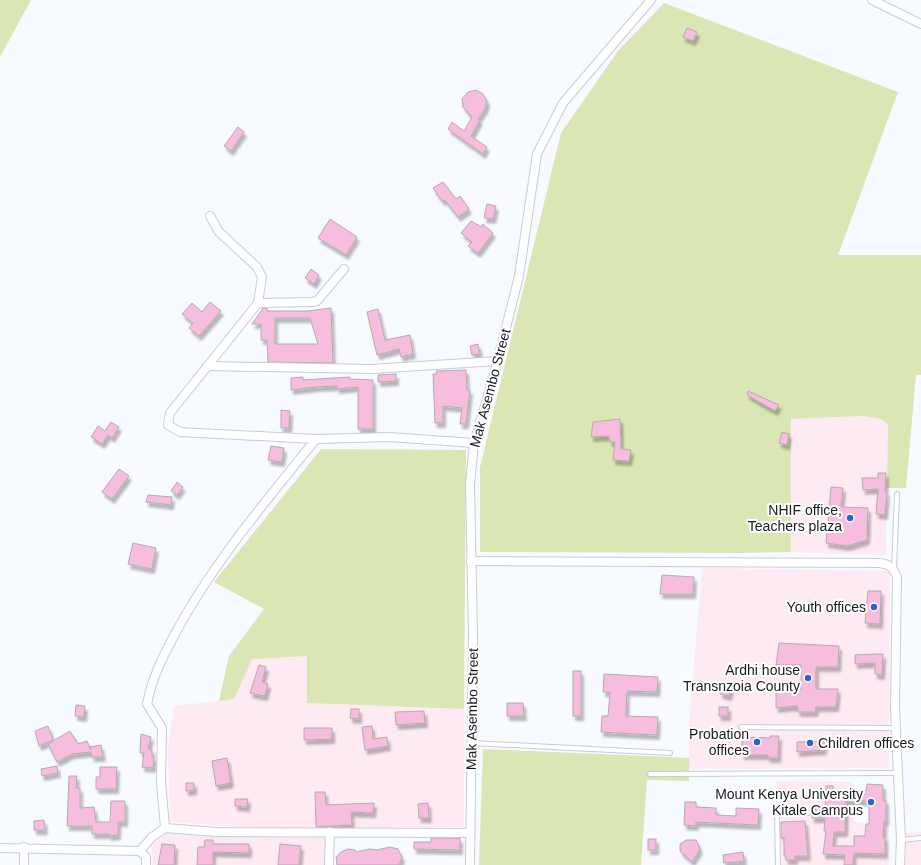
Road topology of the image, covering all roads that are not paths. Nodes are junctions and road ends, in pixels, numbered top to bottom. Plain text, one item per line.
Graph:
1 (652, 0) edge
2 (872, 0) edge
3 (921, 24) edge
4 (210, 216) dead end
5 (344, 269) dead end
6 (258, 303) junction
7 (498, 361) junction
8 (207, 366) junction
9 (316, 438) junction
10 (474, 443) junction
11 (897, 494) dead end
12 (470, 561) junction
13 (894, 569) junction
14 (741, 727) dead end
15 (895, 728) junction
16 (472, 743) junction
17 (670, 753) dead end
18 (898, 773) junction
19 (650, 774) dead end
20 (808, 813) dead end
21 (165, 828) junction
22 (330, 832) junction
23 (470, 833) junction
24 (921, 838) edge
25 (901, 840) junction
26 (24, 847) junction
27 (0, 848) edge
28 (140, 851) junction
29 (24, 865) edge
30 (146, 865) edge
31 (329, 865) edge
32 (470, 865) edge
33 (778, 865) edge
34 (900, 865) edge

1 - 7 street, Mak Asembo Street
2 - 3 street
4 - 6 street
5 - 6 street
6 - 8 street
7 - 8 street
7 - 10 street, Mak Asembo Street
8 - 9 street
9 - 10 street
9 - 21 street
10 - 12 street, Mak Asembo Street
11 - 13 lane
12 - 13 street
12 - 16 street, Mak Asembo Street
13 - 15 street
14 - 15 lane
15 - 18 street
16 - 17 lane
16 - 23 street, Mak Asembo Street
18 - 19 lane
18 - 25 street
20 - 33 lane
21 - 22 street
21 - 28 street
22 - 23 street
22 - 31 street
23 - 32 street, Mak Asembo Street
24 - 25 lane
25 - 34 street
26 - 27 street
26 - 28 street
26 - 29 street
28 - 30 street

